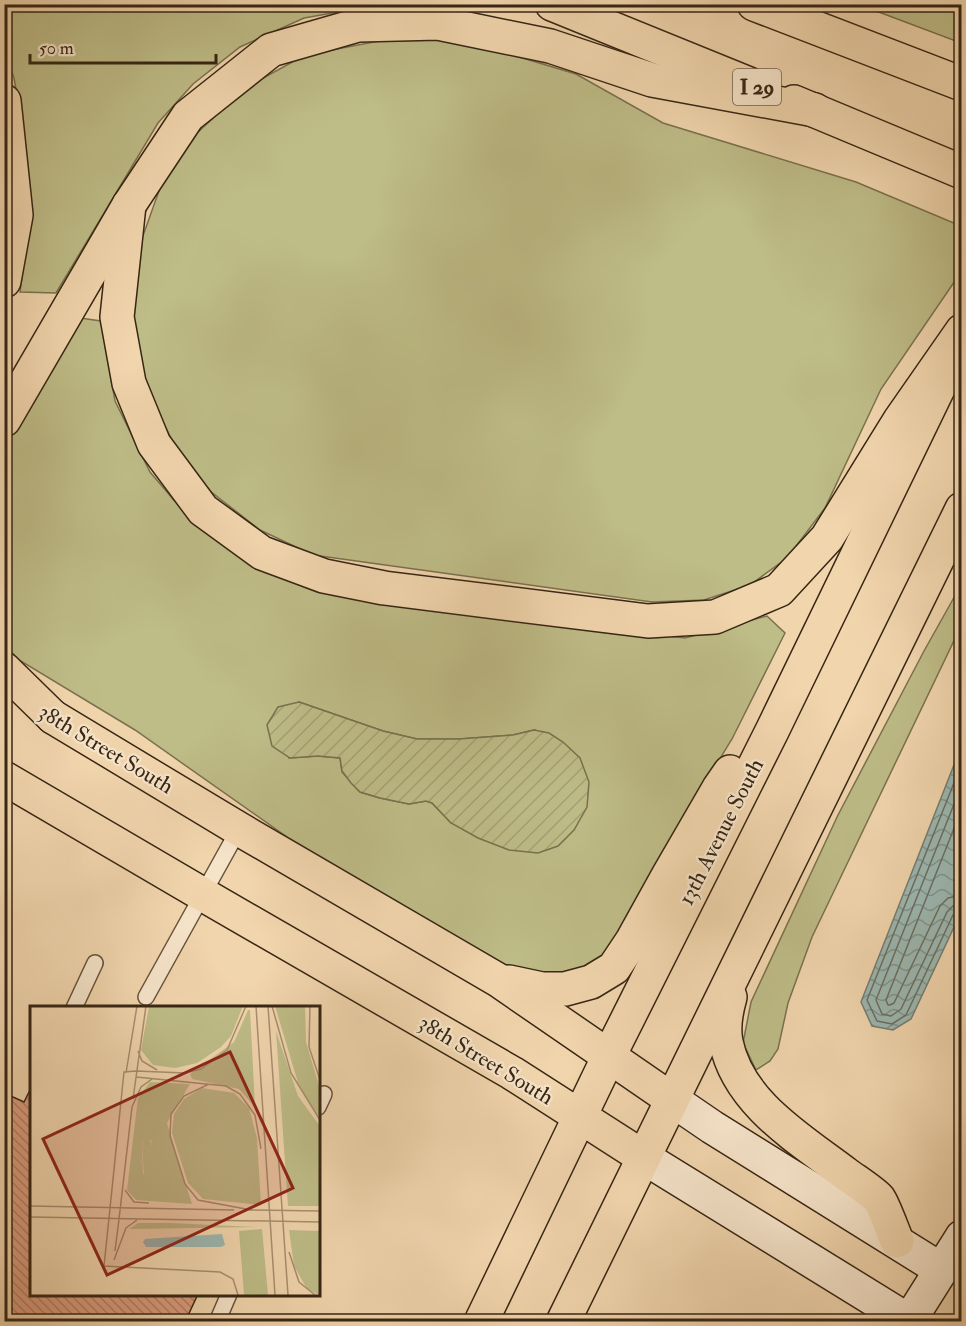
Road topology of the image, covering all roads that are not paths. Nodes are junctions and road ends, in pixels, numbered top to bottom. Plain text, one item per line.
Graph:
1 (552, 4) edge
2 (754, 4) edge
3 (962, 84) edge
4 (4, 101) edge
5 (815, 110) junction
6 (961, 171) edge
7 (129, 205) junction
8 (4, 281) edge
9 (962, 332) edge
10 (962, 342) edge
11 (4, 420) edge
12 (962, 509) edge
13 (808, 656) junction
14 (4, 669) edge
15 (4, 688) edge
16 (53, 717) junction
17 (4, 778) edge
18 (238, 829) junction
19 (202, 894) junction
20 (95, 963) dead end
21 (738, 963) junction
22 (498, 980) junction
23 (146, 997) dead end
24 (75, 1006) edge
25 (609, 1056) junction
26 (671, 1099) junction
27 (580, 1116) junction
28 (643, 1157) junction
29 (962, 1237) edge
30 (897, 1241) junction
31 (940, 1269) junction
32 (228, 1296) edge
33 (908, 1321) edge
34 (217, 1322) edge
35 (481, 1322) edge
36 (562, 1322) edge

1 - 5 main road, I 29
2 - 3 main road
4 - 8 main road
5 - 6 main road, I 29
5 - 7 main road
7 - 9 main road
7 - 11 main road
10 - 13 main road, 13th Avenue South
12 - 21 main road
13 - 22 main road
13 - 25 main road, 13th Avenue South
14 - 16 main road
15 - 16 street, 38th Street South
16 - 18 main road, 38th Street South
17 - 19 main road, 38th Street South
18 - 19 lane
18 - 22 main road, 38th Street South
19 - 23 lane
19 - 27 main road, 38th Street South
20 - 24 lane
21 - 26 main road
21 - 30 main road
22 - 25 main road, 38th Street South
25 - 26 main road, 38th Street South
25 - 27 main road, 13th Avenue South
26 - 28 main road
26 - 30 street, 38th Street South
27 - 28 main road, 38th Street South
27 - 35 main road, 13th Avenue South
28 - 33 street, 38th Street South
28 - 36 main road
29 - 31 street, 38th Street South
30 - 31 street, 38th Street South
31 - 33 street, 38th Street South
32 - 34 lane

